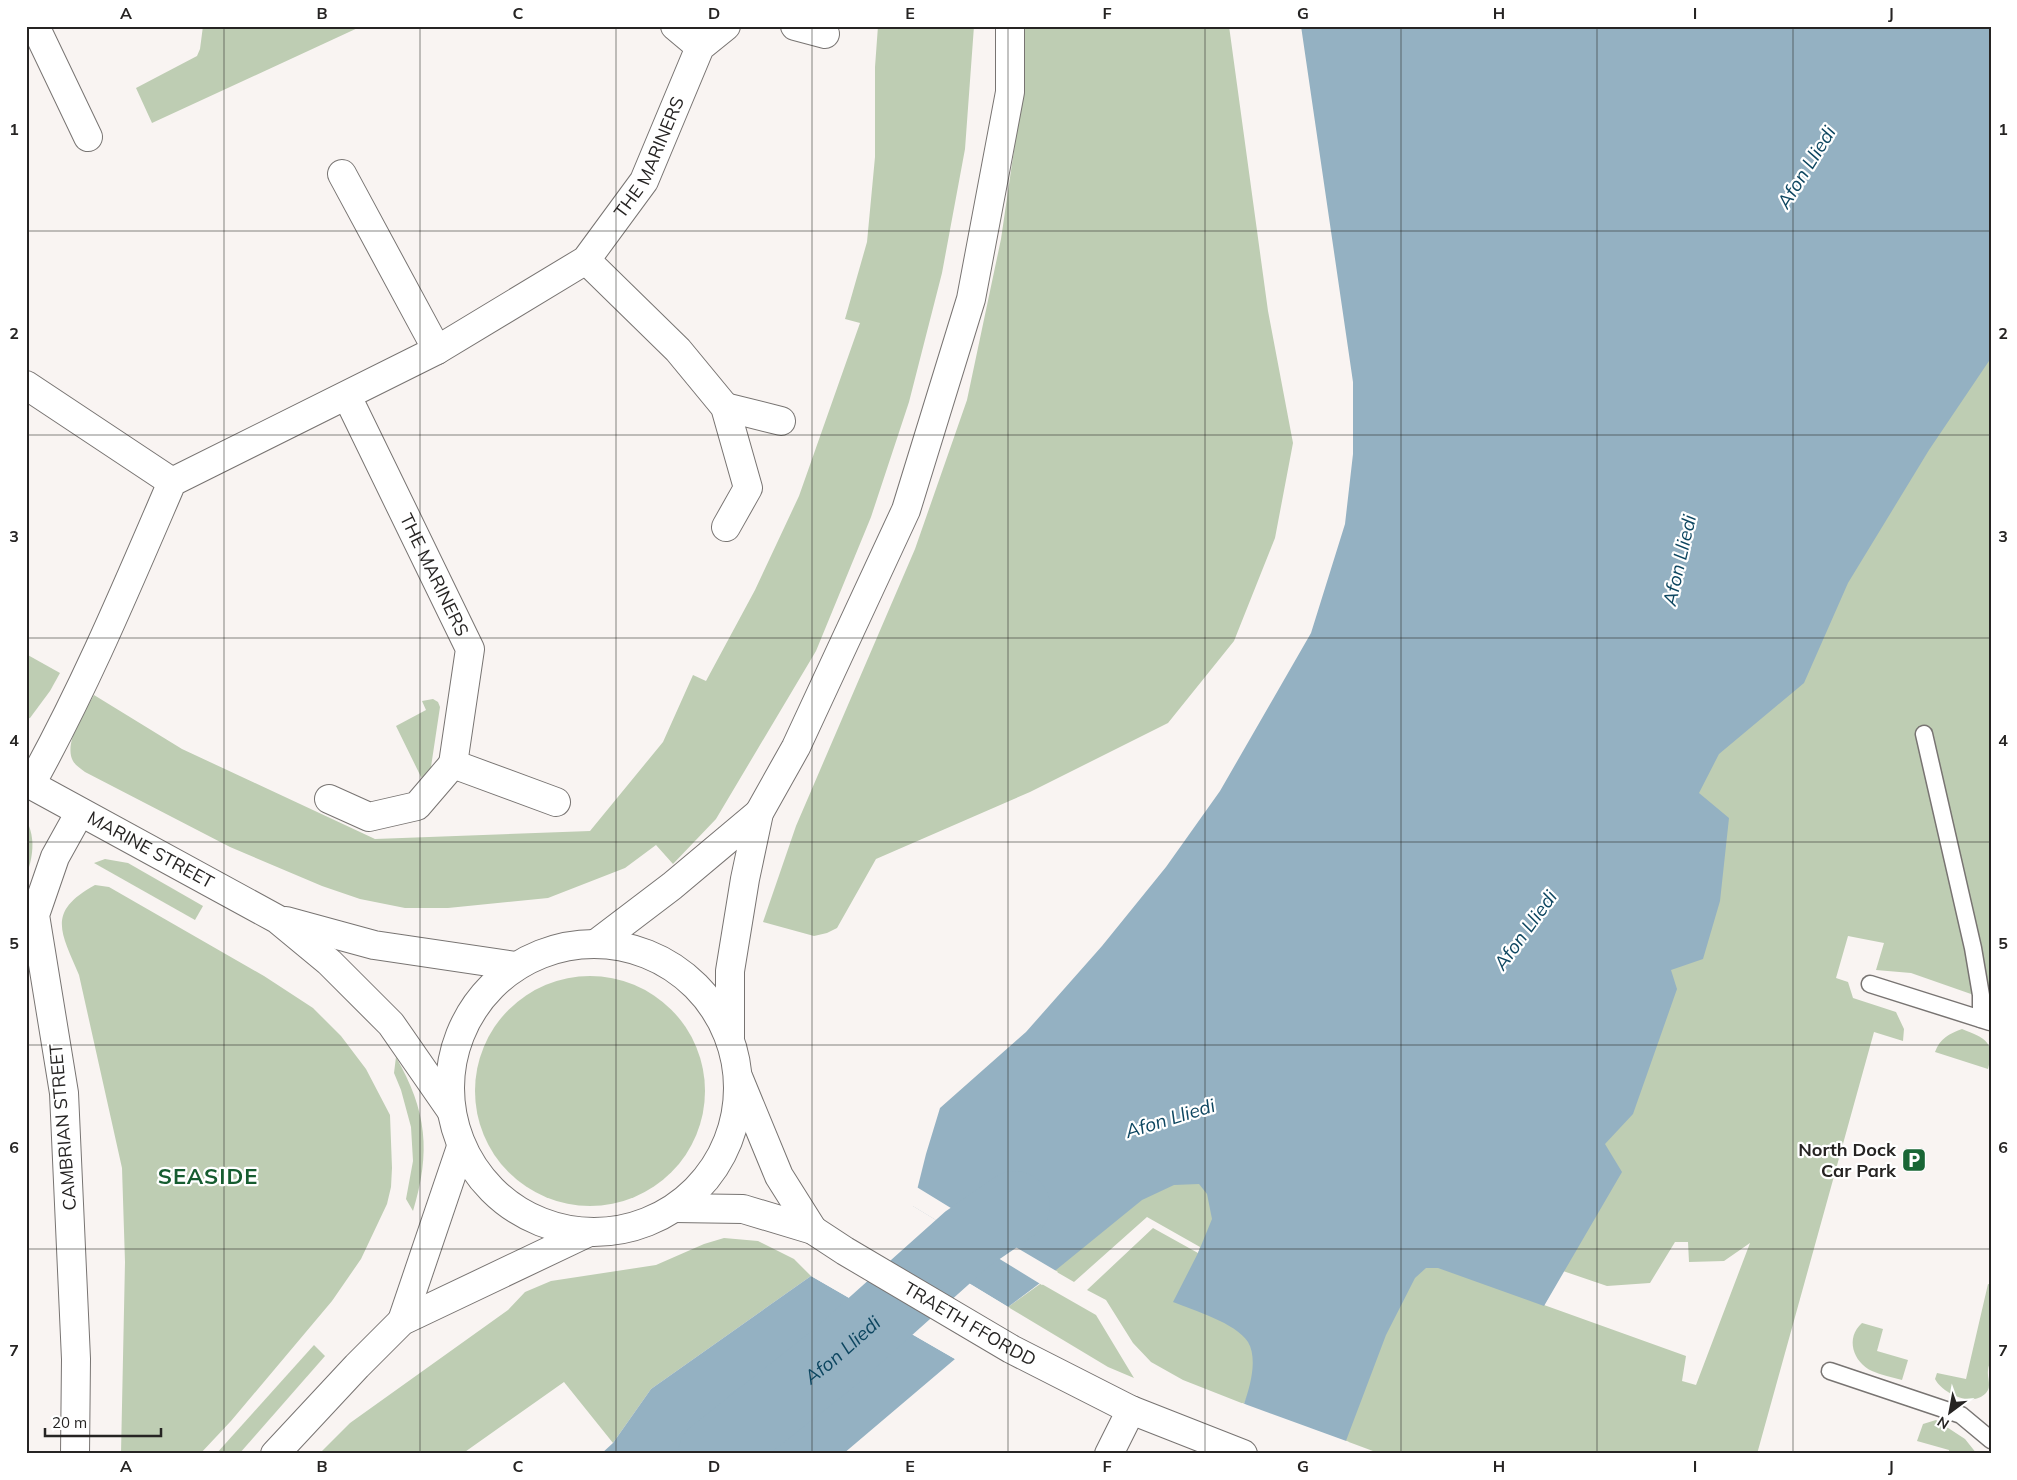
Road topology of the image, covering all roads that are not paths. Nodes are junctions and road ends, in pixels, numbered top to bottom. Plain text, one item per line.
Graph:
1 (35, 26) edge
2 (674, 26) edge
3 (726, 26) edge
4 (796, 26) edge
5 (1010, 26) edge
6 (825, 34) dead end
7 (700, 47) junction
8 (88, 137) dead end
9 (342, 174) dead end
10 (586, 260) junction
11 (437, 350) junction
12 (26, 386) edge
13 (347, 396) junction
14 (725, 407) junction
15 (782, 421) dead end
16 (172, 482) junction
17 (726, 528) dead end
18 (1924, 734) dead end
19 (454, 764) junction
20 (28, 783) edge
21 (329, 799) dead end
22 (556, 802) dead end
23 (80, 812) junction
24 (759, 813) junction
25 (277, 919) junction
26 (597, 944) junction
27 (516, 966) junction
28 (1870, 984) dead end
29 (1986, 1020) edge
30 (730, 1037) junction
31 (739, 1079) junction
32 (450, 1109) junction
33 (462, 1147) junction
34 (675, 1208) junction
35 (813, 1230) junction
36 (587, 1233) junction
37 (402, 1321) junction
38 (1830, 1371) dead end
39 (1131, 1410) junction
40 (1991, 1440) edge
41 (75, 1454) edge
42 (275, 1454) edge
43 (1109, 1454) edge
44 (1243, 1454) edge

1 - 8 street
2 - 7 street
3 - 7 street, THE MARINERS
4 - 6 street
5 - 24 street
7 - 10 street, THE MARINERS
9 - 11 street
10 - 11 street, THE MARINERS
10 - 14 street
11 - 13 street, THE MARINERS
12 - 16 street
13 - 16 street, THE MARINERS
13 - 19 street, THE MARINERS
14 - 15 street
14 - 17 street
16 - 20 street
18 - 29 lane
19 - 21 street
19 - 22 street
20 - 23 street, MARINE STREET
23 - 25 street, MARINE STREET
23 - 41 street, CAMBRIAN STREET
24 - 26 street
24 - 30 street
25 - 27 street, MARINE STREET
25 - 32 street, MARINE STREET
26 - 27 street
26 - 30 street
27 - 32 street
28 - 29 lane
30 - 31 street
31 - 34 street
31 - 35 street, TRAETH FFORDD
32 - 33 street
33 - 36 street
33 - 37 street
34 - 35 street, TRAETH FFORDD
34 - 36 street
35 - 39 street, TRAETH FFORDD
36 - 37 street
37 - 42 street
38 - 40 lane
39 - 43 street
39 - 44 street, TRAETH FFORDD

